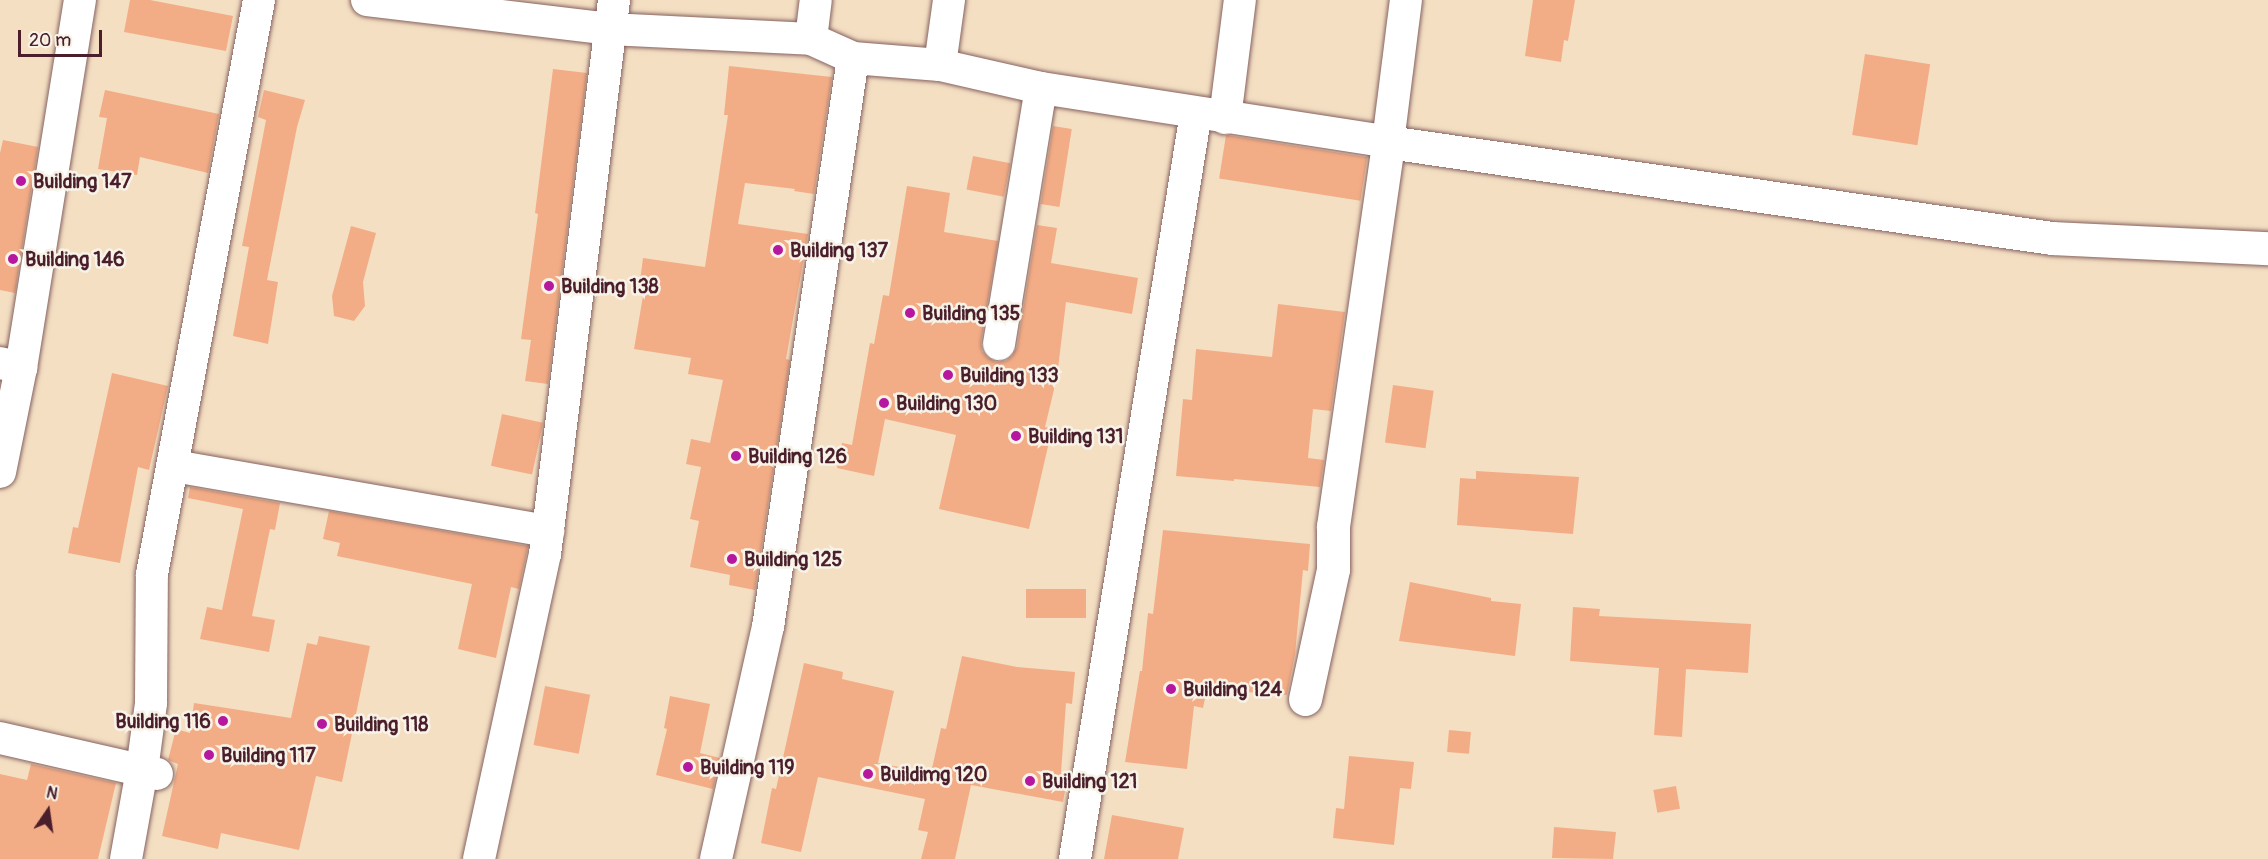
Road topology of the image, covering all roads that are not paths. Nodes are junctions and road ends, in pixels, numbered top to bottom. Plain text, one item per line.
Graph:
1 (80, 0) edge
2 (259, 0) edge
3 (368, 0) edge
4 (816, 0) edge
5 (950, 0) edge
6 (1240, 0) edge
7 (1406, 0) edge
8 (611, 14) edge
9 (811, 39) junction
10 (853, 58) junction
11 (939, 65) junction
12 (1041, 88) junction
13 (1210, 115) junction
14 (1388, 142) junction
15 (2268, 248) edge
16 (999, 344) dead end
17 (11, 365) edge
18 (174, 466) junction
19 (0, 472) edge
20 (548, 531) junction
21 (1305, 699) dead end
22 (0, 738) edge
23 (150, 772) junction
24 (126, 859) edge
25 (479, 859) edge
26 (716, 859) edge
27 (1075, 859) edge

1 - 17 street
2 - 18 street
3 - 8 street
4 - 9 street
5 - 11 street
6 - 13 street
7 - 14 street
8 - 9 street
8 - 20 street
9 - 10 street
10 - 11 street
10 - 26 street
11 - 12 street
12 - 13 street
12 - 16 street
13 - 14 street
13 - 27 street
14 - 15 street
14 - 21 street
17 - 19 street
18 - 20 street
18 - 23 street
20 - 25 street
22 - 23 street
23 - 24 street

